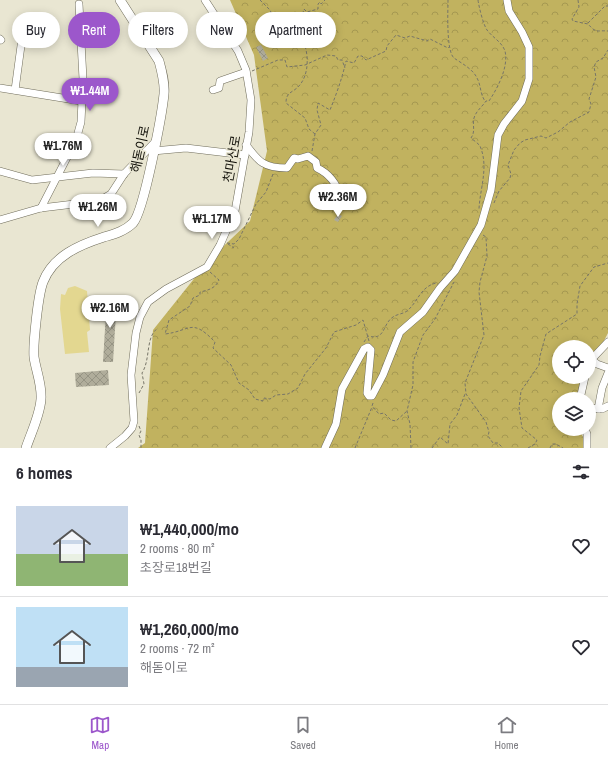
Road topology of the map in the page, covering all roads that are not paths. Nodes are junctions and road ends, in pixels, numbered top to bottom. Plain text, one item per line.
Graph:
1 (120, 0) edge
2 (205, 0) edge
3 (507, 0) edge
4 (79, 4) dead end
5 (21, 48) edge
6 (247, 73) junction
7 (0, 88) edge
8 (15, 90) junction
9 (213, 90) dead end
10 (81, 101) junction
11 (156, 141) junction
12 (246, 145) junction
13 (153, 151) junction
14 (245, 155) junction
15 (0, 171) edge
16 (124, 174) junction
17 (57, 177) junction
18 (339, 196) dead end
19 (41, 208) junction
20 (0, 220) edge
21 (608, 342) edge
22 (596, 355) edge
23 (596, 364) edge
24 (608, 368) edge
25 (608, 373) edge
26 (608, 406) edge
27 (598, 409) joint
28 (586, 436) edge
29 (26, 448) edge
30 (110, 448) edge
31 (325, 448) edge
32 (588, 448) edge

1 - 11 main road, 해돋이로
2 - 6 street, 천마산로
3 - 31 street
4 - 10 street
5 - 8 street
6 - 9 street
6 - 12 street, 천마산로
7 - 8 street
8 - 10 street
10 - 17 street
11 - 13 main road, 해돋이로
11 - 16 street
12 - 14 street, 천마산로
12 - 18 street
13 - 14 street
13 - 29 main road, 해돋이로
14 - 30 street, 천마산로
15 - 17 street
16 - 17 street
16 - 19 street
17 - 19 street
19 - 20 street
21 - 22 street
23 - 24 street
25 - 27 street
26 - 27 street
28 - 32 street

